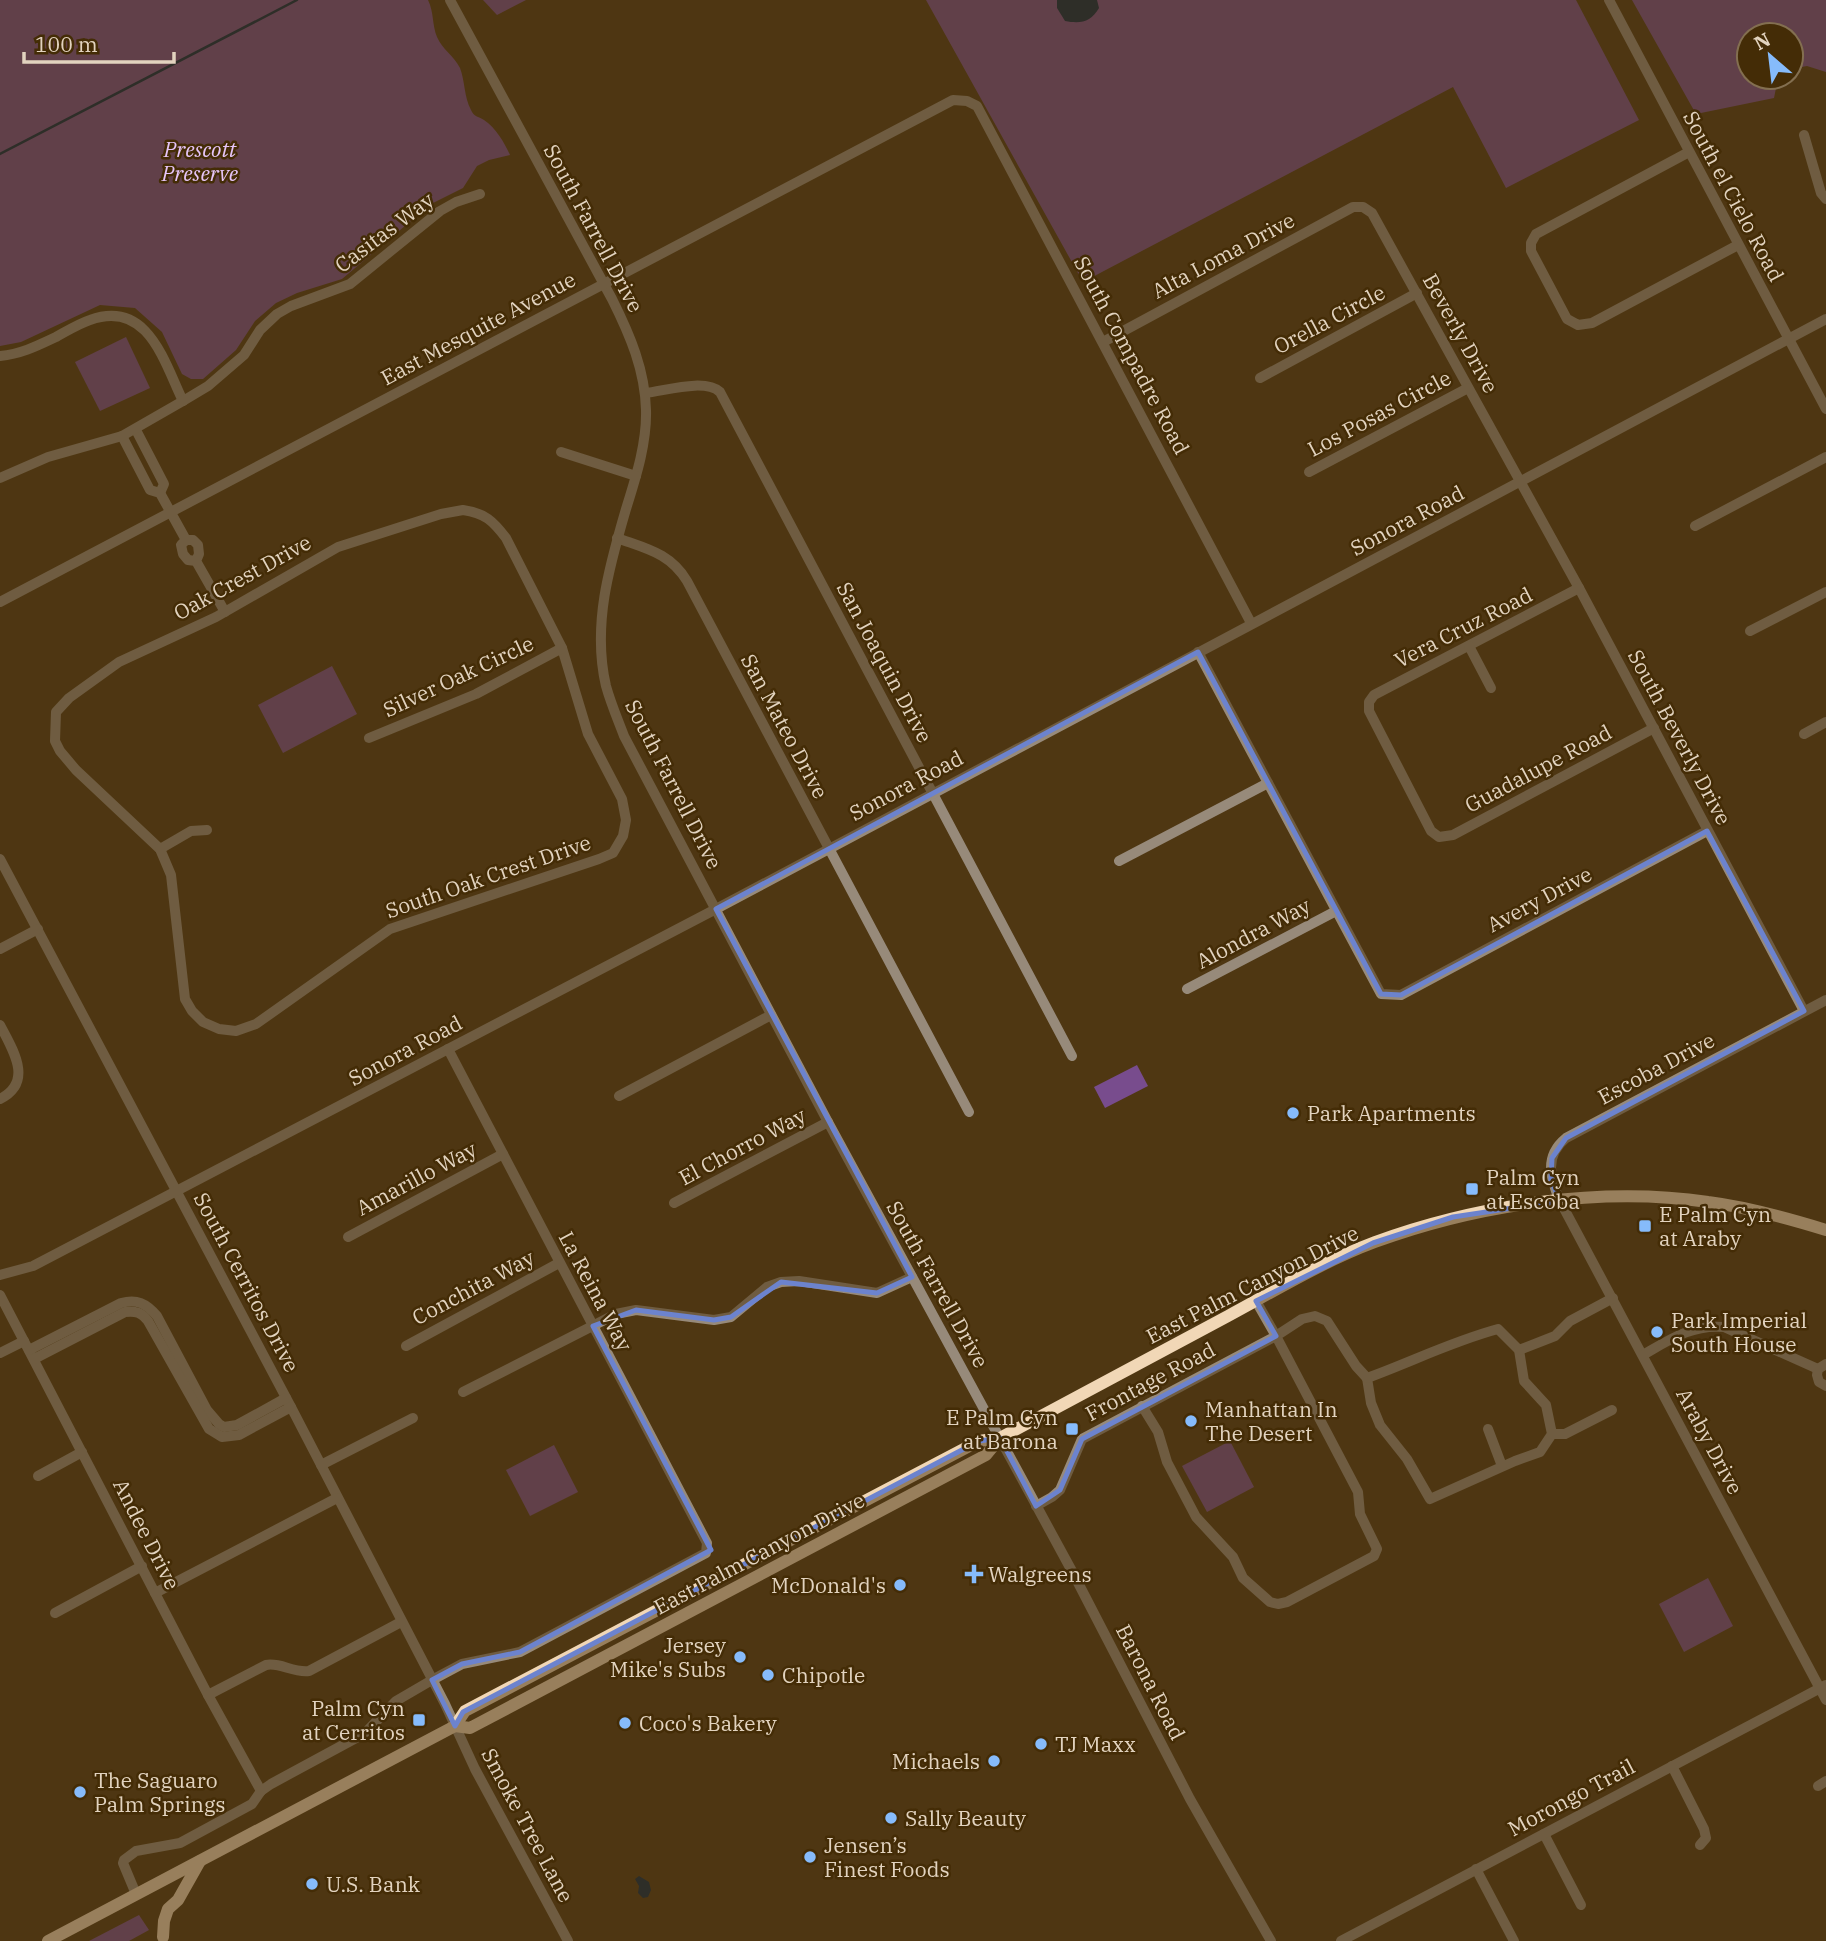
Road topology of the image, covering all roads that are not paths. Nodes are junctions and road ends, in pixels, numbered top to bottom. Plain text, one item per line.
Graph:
1 (450, 0) edge
2 (1609, 0) edge
3 (977, 106) joint
4 (1804, 135) dead end
5 (1689, 152) junction
6 (480, 194) dead end
7 (1826, 199) edge
8 (1363, 207) joint
9 (1738, 245) junction
10 (603, 284) junction
11 (1417, 293) junction
12 (1826, 319) edge
13 (1789, 339) junction
14 (1103, 342) junction
15 (0, 356) edge
16 (1260, 378) dead end
17 (1468, 388) junction
18 (645, 393) junction
19 (183, 401) junction
20 (1826, 409) edge
21 (136, 430) junction
22 (122, 436) junction
23 (561, 452) dead end
24 (1826, 457) edge
25 (1309, 472) dead end
26 (636, 476) junction
27 (0, 478) edge
28 (1521, 482) junction
29 (160, 493) junction
30 (170, 511) junction
31 (1695, 526) dead end
32 (617, 538) junction
33 (1579, 589) junction
34 (1826, 592) edge
35 (0, 602) edge
36 (225, 612) junction
37 (1251, 623) junction
38 (1750, 631) dead end
39 (1469, 646) junction
40 (562, 648) junction
41 (1198, 652) junction
42 (1491, 688) dead end
43 (1826, 722) edge
44 (1654, 728) junction
45 (1804, 734) dead end
46 (369, 738) dead end
47 (1268, 783) junction
48 (932, 793) junction
49 (207, 830) dead end
50 (1707, 831) junction
51 (1439, 837) joint
52 (828, 848) junction
53 (160, 849) junction
54 (0, 859) edge
55 (1119, 861) dead end
56 (716, 909) junction
57 (1336, 911) junction
58 (38, 929) junction
59 (0, 949) edge
60 (1187, 989) dead end
61 (1826, 1000) edge
62 (1804, 1011) junction
63 (771, 1015) junction
64 (0, 1025) edge
65 (448, 1049) junction
66 (1072, 1056) dead end
67 (619, 1096) dead end
68 (0, 1099) edge
69 (969, 1112) dead end
70 (828, 1122) junction
71 (503, 1154) junction
72 (177, 1191) junction
73 (1560, 1200) junction
74 (674, 1203) dead end
75 (1826, 1230) edge
76 (348, 1237) dead end
77 (559, 1263) junction
78 (0, 1275) edge
79 (912, 1278) junction
80 (0, 1295) edge
81 (1613, 1298) junction
82 (1256, 1301) junction
83 (593, 1326) junction
84 (1276, 1336) junction
85 (406, 1346) dead end
86 (29, 1350) junction
87 (1519, 1350) junction
88 (0, 1353) edge
89 (1643, 1355) junction
90 (1822, 1367) edge
91 (1367, 1378) junction
92 (1826, 1386) edge
93 (463, 1392) dead end
94 (289, 1403) junction
95 (1142, 1406) junction
96 (1612, 1410) dead end
97 (414, 1418) dead end
98 (1488, 1429) dead end
99 (1552, 1434) junction
100 (1000, 1438) junction
101 (82, 1452) junction
102 (321, 1465) junction
103 (1502, 1466) junction
104 (38, 1476) dead end
105 (337, 1498) junction
106 (1036, 1506) junction
107 (142, 1566) junction
108 (155, 1593) junction
109 (55, 1613) dead end
110 (401, 1622) junction
111 (432, 1680) junction
112 (1823, 1687) edge
113 (208, 1695) junction
114 (1826, 1700) edge
115 (455, 1726) junction
116 (1672, 1766) junction
117 (261, 1791) junction
118 (1544, 1834) junction
119 (1700, 1846) dead end
120 (201, 1860) junction
121 (1476, 1869) junction
122 (136, 1895) junction
123 (1581, 1905) dead end
124 (163, 1937) dead end
125 (48, 1941) edge
126 (568, 1941) edge
127 (1271, 1941) edge
128 (1341, 1941) edge
129 (1514, 1941) edge

1 - 10 street, South Farrell Drive
2 - 5 street, South el Cielo Road
3 - 10 street, East Mesquite Avenue
3 - 14 street, South Compadre Road
4 - 7 street
5 - 9 street, South el Cielo Road
5 - 9 street
6 - 19 street, Casitas Way
8 - 11 street, Beverly Drive
8 - 14 street, Alta Loma Drive
9 - 13 street, South el Cielo Road
10 - 18 street, South Farrell Drive
10 - 30 street, East Mesquite Avenue
11 - 16 street, Orella Circle
11 - 17 street, Beverly Drive
12 - 13 street, Sonora Road
13 - 20 street, South el Cielo Road
13 - 28 street, Sonora Road
14 - 37 street, South Compadre Road
15 - 19 street
17 - 25 street, Los Posas Circle
17 - 28 street, Beverly Drive
18 - 26 street, South Farrell Drive
18 - 48 street, San Joaquin Drive
19 - 21 street, Casitas Way
21 - 22 street, Casitas Way
21 - 29 street
22 - 27 street, Casitas Way
22 - 29 street
23 - 26 street
24 - 31 street
26 - 32 street, South Farrell Drive
28 - 33 street, South Beverly Drive
28 - 37 street, Sonora Road
29 - 30 street
30 - 35 street, East Mesquite Avenue
30 - 36 street
32 - 52 street, San Mateo Drive
32 - 56 street, South Farrell Drive
33 - 39 street, Vera Cruz Road
33 - 44 street, South Beverly Drive
34 - 38 street
36 - 40 street, Oak Crest Drive
36 - 53 street, Oak Crest Drive
37 - 41 street, Sonora Road
39 - 42 street
39 - 51 street, Vera Cruz Road
40 - 46 street, Silver Oak Circle
40 - 53 street, South Oak Crest Drive
41 - 47 street
41 - 48 street, Sonora Road
43 - 45 street
44 - 50 street, South Beverly Drive
44 - 51 street, Guadalupe Road
47 - 55 street
47 - 57 street
48 - 52 street, Sonora Road
48 - 66 street, San Joaquin Drive
49 - 53 street
50 - 57 street, Avery Drive
50 - 62 street, South Beverly Drive
52 - 56 street, Sonora Road
52 - 69 street, San Mateo Drive
54 - 58 street, South Cerritos Drive
56 - 63 street, South Farrell Drive
56 - 65 street, Sonora Road
57 - 60 street, Alondra Way
58 - 59 street
58 - 72 street, South Cerritos Drive
61 - 62 street, Escoba Drive
62 - 73 street, Escoba Drive
63 - 67 street
63 - 70 street, South Farrell Drive
64 - 68 street
65 - 71 street, La Reina Way
65 - 72 street, Sonora Road
70 - 74 street, El Chorro Way
70 - 79 street, South Farrell Drive
71 - 76 street, Amarillo Way
71 - 77 street, La Reina Way
72 - 78 street, Sonora Road
72 - 94 street, South Cerritos Drive
73 - 75 main road, East Palm Canyon Drive
73 - 81 street, Araby Drive
73 - 82 main road, East Palm Canyon Drive
77 - 83 street, La Reina Way
77 - 85 street, Conchita Way
79 - 83 street
79 - 100 street, South Farrell Drive
80 - 86 street, Andee Drive
81 - 87 street
81 - 89 street, Araby Drive
82 - 84 street
82 - 100 main road, East Palm Canyon Drive
83 - 93 street
83 - 111 street, La Reina Way
84 - 91 street, Frontage Road
84 - 95 street, Frontage Road
84 - 95 street
86 - 88 street
86 - 94 street
86 - 101 street, Andee Drive
87 - 91 street
87 - 99 street
89 - 90 street
89 - 112 street, Araby Drive
90 - 92 street
91 - 103 street
94 - 102 street, South Cerritos Drive
95 - 106 street, Frontage Road
96 - 99 street
97 - 102 street
98 - 103 street
99 - 103 street
100 - 106 street, Barona Road
100 - 115 main road, East Palm Canyon Drive
101 - 104 street
101 - 107 street, Andee Drive
102 - 105 street, South Cerritos Drive
105 - 108 street
105 - 110 street, South Cerritos Drive
106 - 127 street, Barona Road
107 - 108 street, Andee Drive
107 - 109 street
108 - 113 street, Andee Drive
110 - 111 street, South Cerritos Drive
110 - 113 street
111 - 115 street, South Cerritos Drive
111 - 117 street
112 - 114 street, Araby Drive
112 - 116 street, Morongo Trail
113 - 117 street, Andee Drive
115 - 120 main road, East Palm Canyon Drive
115 - 126 street, Smoke Tree Lane
116 - 118 street, Morongo Trail
116 - 119 street
117 - 122 street
118 - 121 street, Morongo Trail
118 - 123 street
120 - 122 main road, East Palm Canyon Drive
120 - 124 main road
121 - 128 street, Morongo Trail
121 - 129 street
122 - 125 main road, East Palm Canyon Drive

